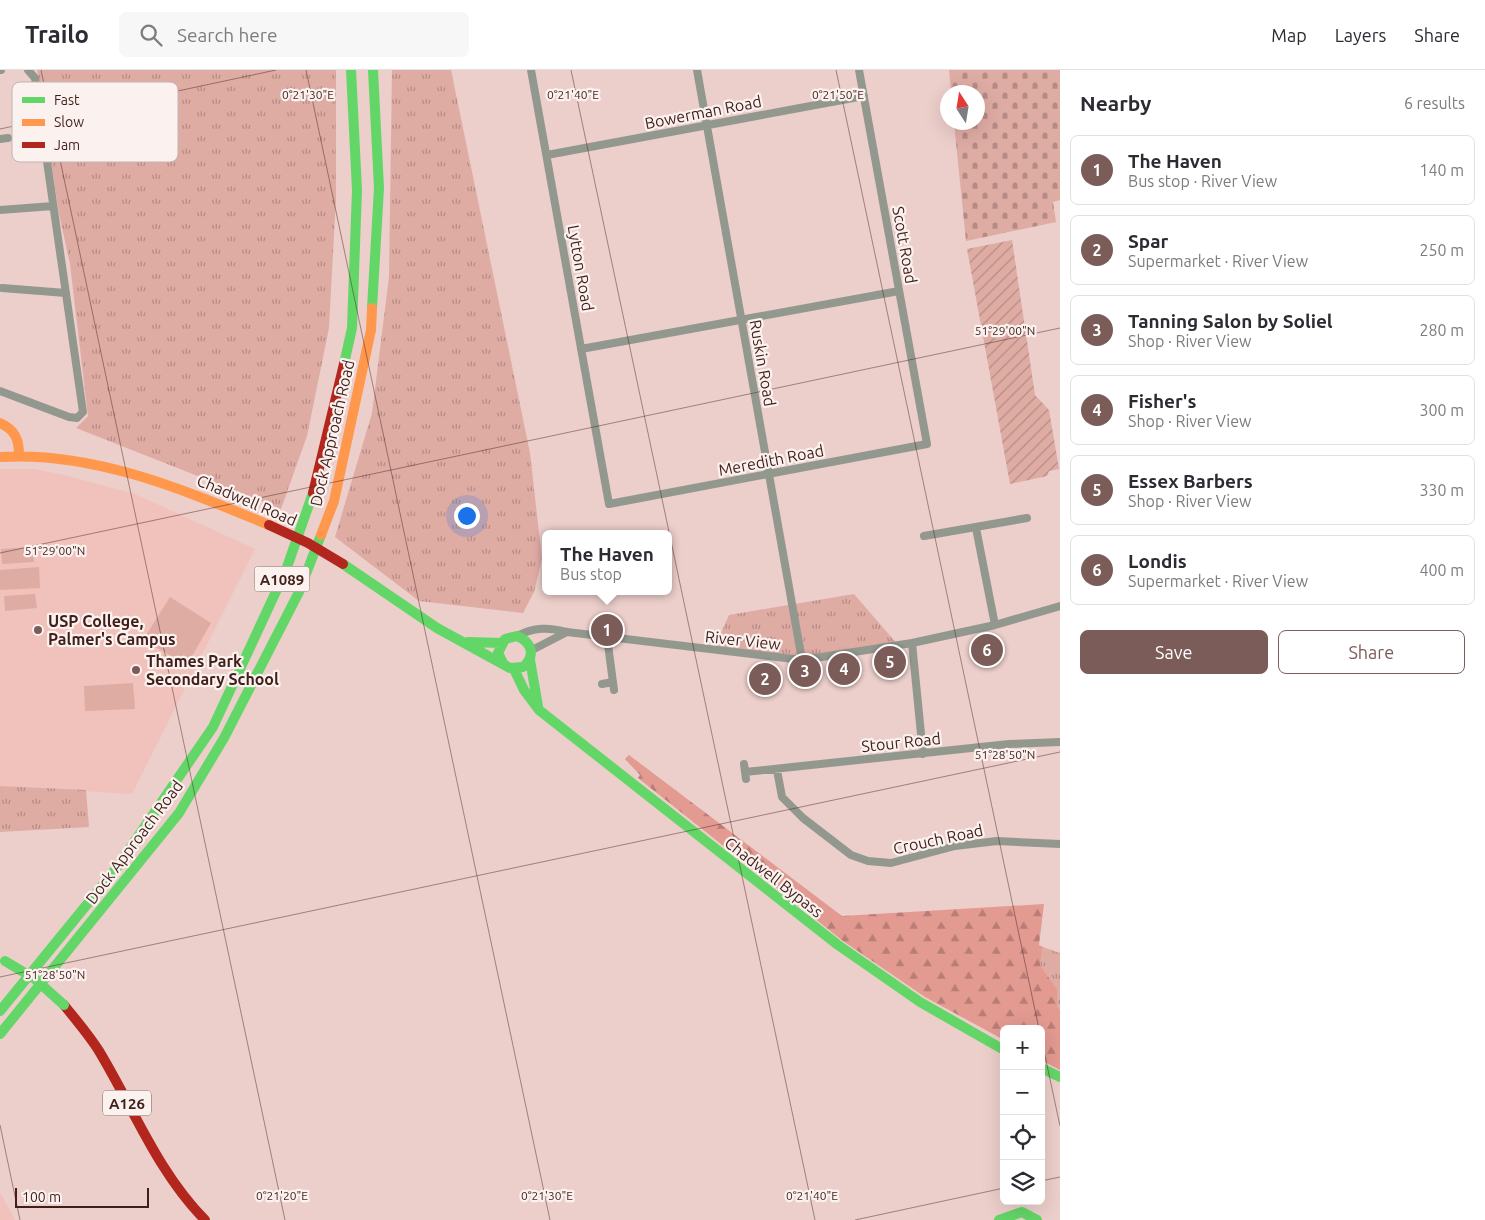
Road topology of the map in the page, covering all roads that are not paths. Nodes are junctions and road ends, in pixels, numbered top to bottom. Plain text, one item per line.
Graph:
1 (28, 70) edge
2 (351, 70) edge
3 (373, 70) edge
4 (531, 70) edge
5 (696, 70) edge
6 (860, 70) edge
7 (36, 82) edge
8 (864, 96) junction
9 (707, 126) junction
10 (547, 155) junction
11 (47, 162) edge
12 (53, 206) junction
13 (0, 210) edge
14 (1, 288) edge
15 (899, 291) junction
16 (66, 293) junction
17 (741, 319) junction
18 (581, 348) junction
19 (0, 391) edge
20 (0, 423) edge
21 (913, 446) joint
22 (19, 455) junction
23 (0, 457) edge
24 (603, 470) joint
25 (769, 474) junction
26 (1027, 518) dead end
27 (976, 528) junction
28 (924, 536) dead end
29 (1060, 606) edge
30 (995, 625) junction
31 (567, 632) junction
32 (518, 636) junction
33 (607, 636) junction
34 (457, 640) junction
35 (502, 642) junction
36 (912, 643) junction
37 (531, 655) junction
38 (802, 660) junction
39 (503, 663) junction
40 (514, 669) junction
41 (602, 684) dead end
42 (539, 710) junction
43 (1060, 742) edge
44 (923, 754) junction
45 (777, 770) junction
46 (745, 772) dead end
47 (1060, 844) edge
48 (2, 960) edge
49 (26, 1001) junction
50 (0, 1010) edge
51 (0, 1034) edge
52 (0, 1039) edge
53 (1000, 1048) edge
54 (1045, 1070) edge
55 (1060, 1077) edge
56 (188, 1204) junction
57 (1034, 1218) edge
58 (1002, 1219) edge
59 (196, 1220) edge
60 (205, 1220) edge

1 - 7 street
2 - 50 main road, Dock Approach Road / A1089
3 - 49 main road, Dock Approach Road / A1089
4 - 10 street, Lytton Road
5 - 9 street, Ruskin Road
6 - 8 street, Scott Road
8 - 9 street, Bowerman Road
8 - 15 street, Scott Road
9 - 10 street, Bowerman Road
9 - 17 street, Ruskin Road
10 - 18 street, Lytton Road
11 - 12 street
12 - 13 street
12 - 16 street
14 - 16 street
15 - 17 street
15 - 21 street, Scott Road
16 - 19 street
17 - 18 street
17 - 25 street, Ruskin Road
18 - 24 street, Lytton Road
20 - 22 main road
21 - 25 street, Meredith Road
22 - 23 main road, Chadwell Road
22 - 34 main road, Chadwell Road, bridge
24 - 25 street, Meredith Road
25 - 38 street, Ruskin Road
26 - 27 street
27 - 28 street
27 - 30 street
29 - 30 street, River View
30 - 36 street, River View
31 - 32 street, River View
31 - 33 street, River View
31 - 37 street
32 - 35 main road
32 - 37 main road
33 - 38 street, River View
33 - 41 street
34 - 35 main road, Chadwell Road
34 - 39 main road, Chadwell Road
35 - 39 main road
36 - 38 street, River View
36 - 44 street
37 - 40 main road
37 - 42 main road
39 - 40 main road
40 - 42 main road, Chadwell Bypass
42 - 53 main road, Chadwell Bypass
43 - 44 street, Stour Road
44 - 45 street, Stour Road
45 - 46 street, Stour Road
45 - 47 street, Crouch Road
48 - 56 main road, A126, bridge
49 - 51 main road, Dock Approach Road / A1089
49 - 52 main road
54 - 55 main road
56 - 59 main road, A126
56 - 60 main road, A126
57 - 58 main road

